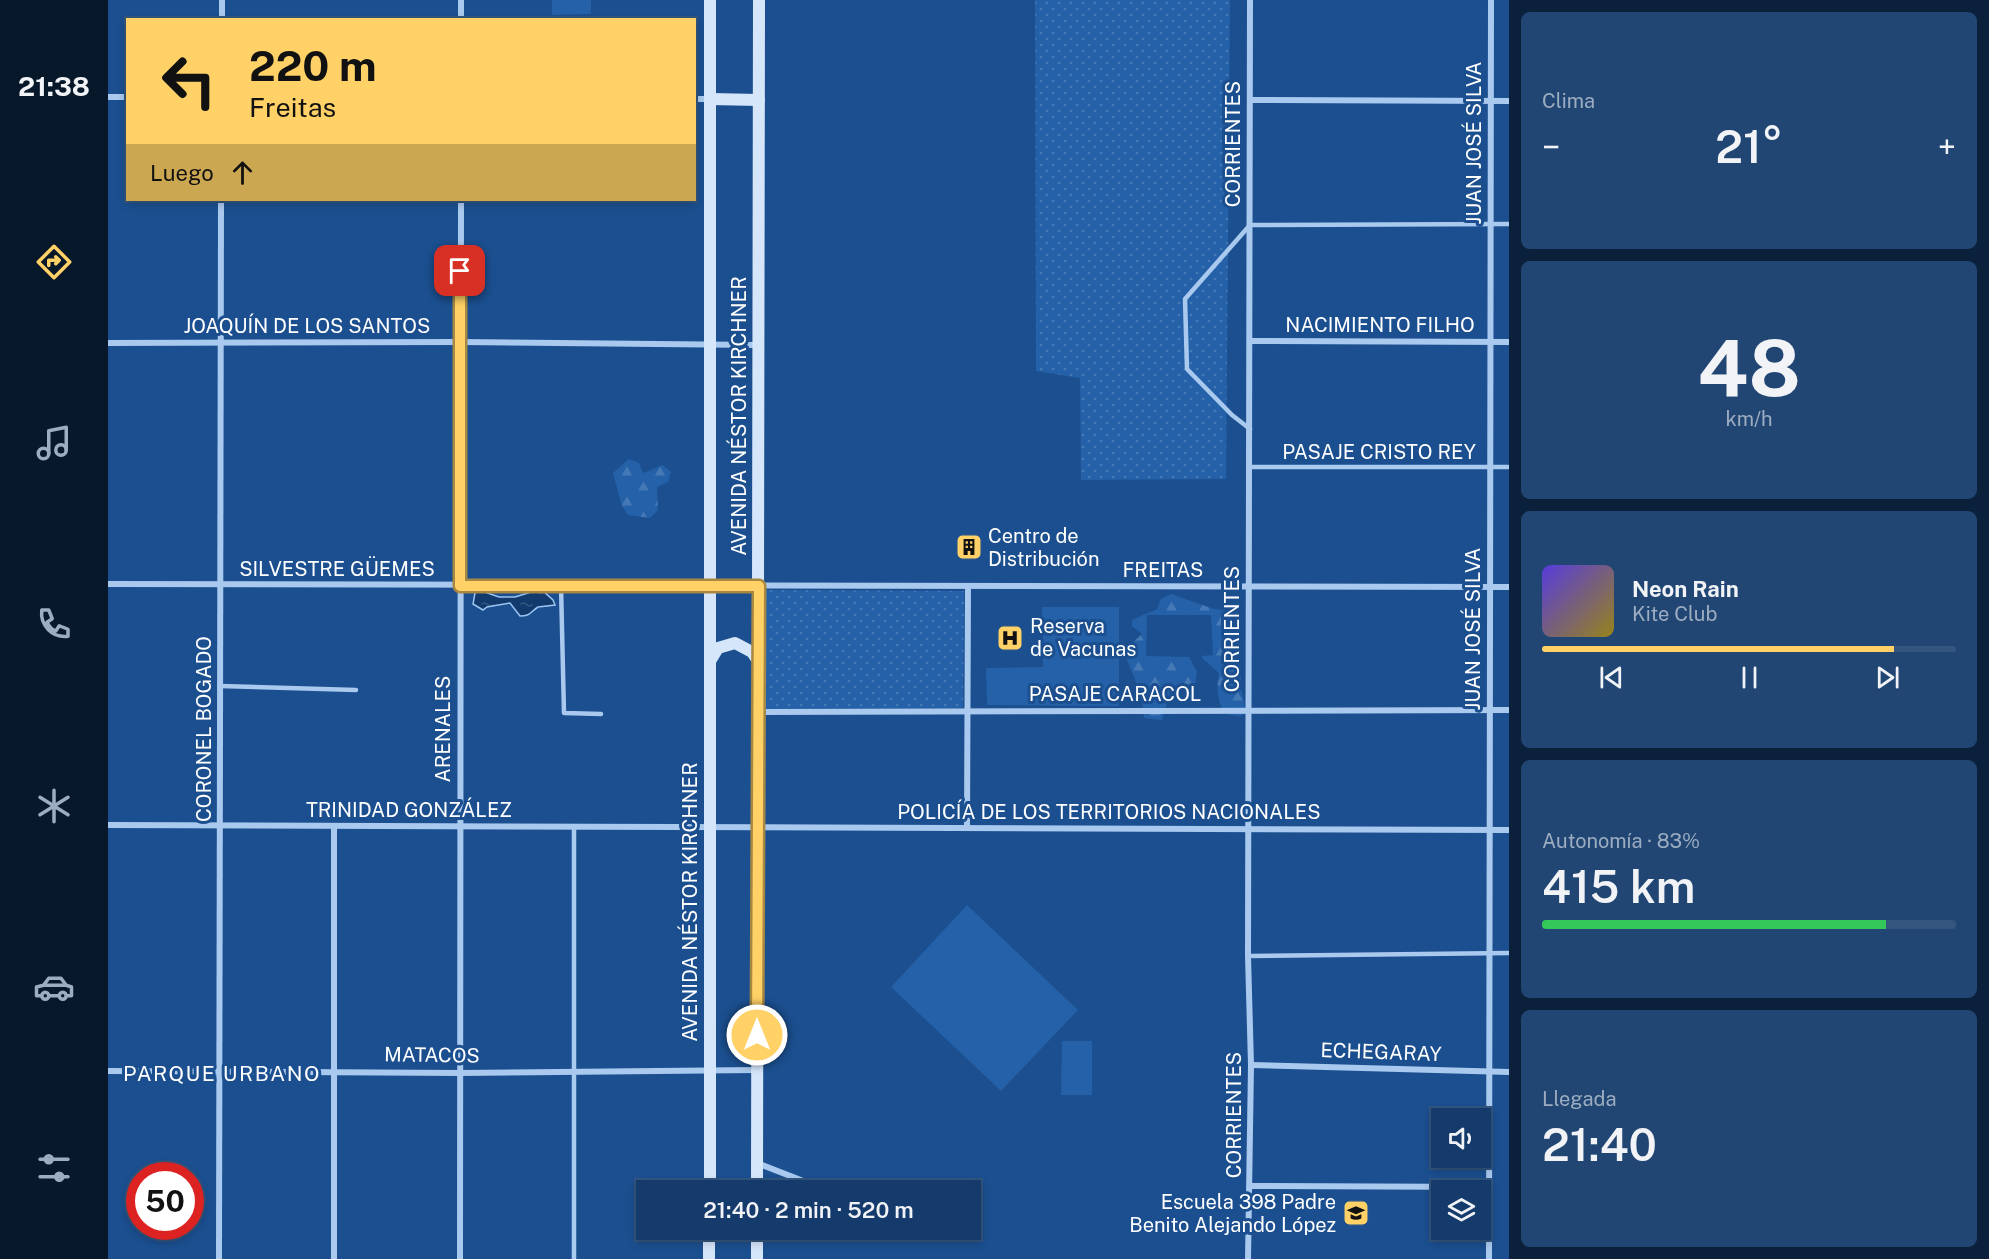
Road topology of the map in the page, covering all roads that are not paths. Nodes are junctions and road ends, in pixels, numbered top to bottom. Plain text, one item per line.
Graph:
1 (222, 0) edge
2 (460, 0) edge
3 (710, 0) edge
4 (759, 0) edge
5 (1250, 0) edge
6 (1491, 0) edge
7 (222, 18) edge
8 (461, 18) edge
9 (108, 97) edge
10 (126, 97) edge
11 (696, 99) edge
12 (710, 99) junction
13 (759, 100) junction
14 (1250, 100) junction
15 (1491, 101) junction
16 (1509, 101) edge
17 (221, 201) edge
18 (460, 201) edge
19 (1490, 224) junction
20 (1509, 224) edge
21 (1250, 225) junction
22 (1250, 341) junction
23 (460, 342) junction
24 (1491, 342) junction
25 (1509, 342) edge
26 (108, 343) edge
27 (221, 343) junction
28 (711, 345) junction
29 (758, 345) junction
30 (1250, 429) junction
31 (1248, 467) junction
32 (1490, 467) junction
33 (1509, 467) edge
34 (108, 584) edge
35 (220, 585) junction
36 (460, 586) junction
37 (561, 586) junction
38 (710, 586) junction
39 (759, 586) junction
40 (968, 586) junction
41 (1249, 587) junction
42 (1490, 587) junction
43 (1509, 588) edge
44 (758, 661) junction
45 (709, 663) junction
46 (220, 686) junction
47 (356, 690) dead end
48 (1490, 710) junction
49 (1509, 710) edge
50 (1249, 711) junction
51 (758, 712) junction
52 (967, 712) junction
53 (601, 714) dead end
54 (108, 825) edge
55 (220, 826) junction
56 (334, 826) junction
57 (459, 827) junction
58 (574, 827) junction
59 (710, 828) junction
60 (758, 828) junction
61 (967, 828) junction
62 (1249, 829) junction
63 (1489, 830) junction
64 (1509, 830) edge
65 (1490, 954) junction
66 (1509, 954) edge
67 (1248, 956) junction
68 (1251, 1065) junction
69 (219, 1070) junction
70 (334, 1070) junction
71 (574, 1070) junction
72 (710, 1070) junction
73 (756, 1070) junction
74 (108, 1071) edge
75 (1488, 1071) junction
76 (1509, 1072) edge
77 (461, 1073) junction
78 (756, 1163) junction
79 (710, 1180) edge
80 (757, 1180) edge
81 (800, 1180) edge
82 (1489, 1180) edge
83 (1250, 1186) junction
84 (1431, 1187) edge
85 (709, 1240) edge
86 (757, 1240) edge
87 (1489, 1240) edge
88 (219, 1259) edge
89 (334, 1259) edge
90 (460, 1259) edge
91 (574, 1259) edge
92 (709, 1259) edge
93 (757, 1259) edge
94 (1248, 1259) edge
95 (1489, 1259) edge

1 - 7 street
2 - 8 street
3 - 12 main road, AVENIDA NÉSTOR KIRCHNER
4 - 13 main road, AVENIDA NÉSTOR KIRCHNER
5 - 14 street, CORRIENTES
6 - 15 street, JUAN JOSÉ SILVA
9 - 10 street
11 - 12 street
12 - 13 main road
12 - 28 main road, AVENIDA NÉSTOR KIRCHNER
13 - 29 main road, AVENIDA NÉSTOR KIRCHNER
14 - 15 street
14 - 21 street, CORRIENTES
15 - 16 street
15 - 19 street, JUAN JOSÉ SILVA
17 - 27 street, CORONEL BOGADO
18 - 23 street, ARENALES
19 - 20 lane
19 - 21 lane
19 - 24 street, JUAN JOSÉ SILVA
21 - 22 street, CORRIENTES
21 - 30 lane
22 - 24 street, NACIMIENTO FILHO
22 - 30 street, CORRIENTES
23 - 27 street, JOAQUÍN DE LOS SANTOS
23 - 28 street, JOAQUÍN DE LOS SANTOS
23 - 36 street, ARENALES
24 - 25 street, NACIMIENTO FILHO
24 - 32 street, JUAN JOSÉ SILVA
26 - 27 street, JOAQUÍN DE LOS SANTOS
27 - 35 street, CORONEL BOGADO
28 - 29 street, JOAQUÍN DE LOS SANTOS
28 - 38 main road, AVENIDA NÉSTOR KIRCHNER
29 - 39 main road, AVENIDA NÉSTOR KIRCHNER
30 - 31 street, CORRIENTES
31 - 32 lane, PASAJE CRISTO REY
31 - 41 street, CORRIENTES
32 - 33 lane, PASAJE CRISTO REY
32 - 42 street, JUAN JOSÉ SILVA
34 - 35 street, SILVESTRE GÜEMES
35 - 36 street, SILVESTRE GÜEMES
35 - 46 street, CORONEL BOGADO
36 - 37 street, SILVESTRE GÜEMES
36 - 57 street, ARENALES
37 - 38 street, SILVESTRE GÜEMES
37 - 53 lane
38 - 39 street, FREITAS
38 - 45 main road, AVENIDA NÉSTOR KIRCHNER
39 - 40 street, FREITAS
39 - 44 main road, AVENIDA NÉSTOR KIRCHNER
40 - 41 street, FREITAS
40 - 52 street
41 - 42 street, FREITAS
41 - 50 street, CORRIENTES
42 - 43 street, FREITAS
42 - 48 street, JUAN JOSÉ SILVA
44 - 45 main road
44 - 51 main road, AVENIDA NÉSTOR KIRCHNER
45 - 59 main road, AVENIDA NÉSTOR KIRCHNER
46 - 47 lane
46 - 55 street, CORONEL BOGADO
48 - 49 street, PASAJE CARACOL
48 - 50 street, PASAJE CARACOL
48 - 63 street, JUAN JOSÉ SILVA
50 - 52 street, PASAJE CARACOL
50 - 62 street, CORRIENTES
51 - 52 street, PASAJE CARACOL
51 - 60 main road, AVENIDA NÉSTOR KIRCHNER
52 - 61 street
54 - 55 street, TRINIDAD GONZÁLEZ
55 - 56 street, TRINIDAD GONZÁLEZ
55 - 69 street, CORONEL BOGADO
56 - 57 street, TRINIDAD GONZÁLEZ
56 - 70 street
57 - 58 street, TRINIDAD GONZÁLEZ
57 - 77 street, ARENALES
58 - 59 street, TRINIDAD GONZÁLEZ
58 - 71 lane
59 - 60 street, POLICÍA DE LOS TERRITORIOS NACIONALES
59 - 72 main road, AVENIDA NÉSTOR KIRCHNER
60 - 61 street, POLICÍA DE LOS TERRITORIOS NACIONALES
60 - 73 main road, AVENIDA NÉSTOR KIRCHNER
61 - 62 street, POLICÍA DE LOS TERRITORIOS NACIONALES
62 - 63 street, POLICÍA DE LOS TERRITORIOS NACIONALES
62 - 67 street, CORRIENTES
63 - 64 street, POLICÍA DE LOS TERRITORIOS NACIONALES
63 - 65 street, JUAN JOSÉ SILVA
65 - 66 lane
65 - 67 lane
65 - 75 street, JUAN JOSÉ SILVA
67 - 68 street, CORRIENTES
68 - 75 street, ECHEGARAY
68 - 83 street, CORRIENTES
69 - 70 street, MATACOS
69 - 74 street, MATACOS
69 - 88 street, CORONEL BOGADO
70 - 77 street, MATACOS
70 - 89 street
71 - 72 street, MATACOS
71 - 77 street, MATACOS
71 - 91 lane
72 - 73 street, MATACOS
72 - 79 main road, AVENIDA NÉSTOR KIRCHNER
73 - 78 main road, AVENIDA NÉSTOR KIRCHNER
75 - 76 street, ECHEGARAY
75 - 82 street, JUAN JOSÉ SILVA
77 - 90 street, ARENALES
78 - 80 main road, AVENIDA NÉSTOR KIRCHNER
78 - 81 street
83 - 84 street
83 - 94 street, CORRIENTES
85 - 92 main road
86 - 93 main road
87 - 95 street, JUAN JOSÉ SILVA

